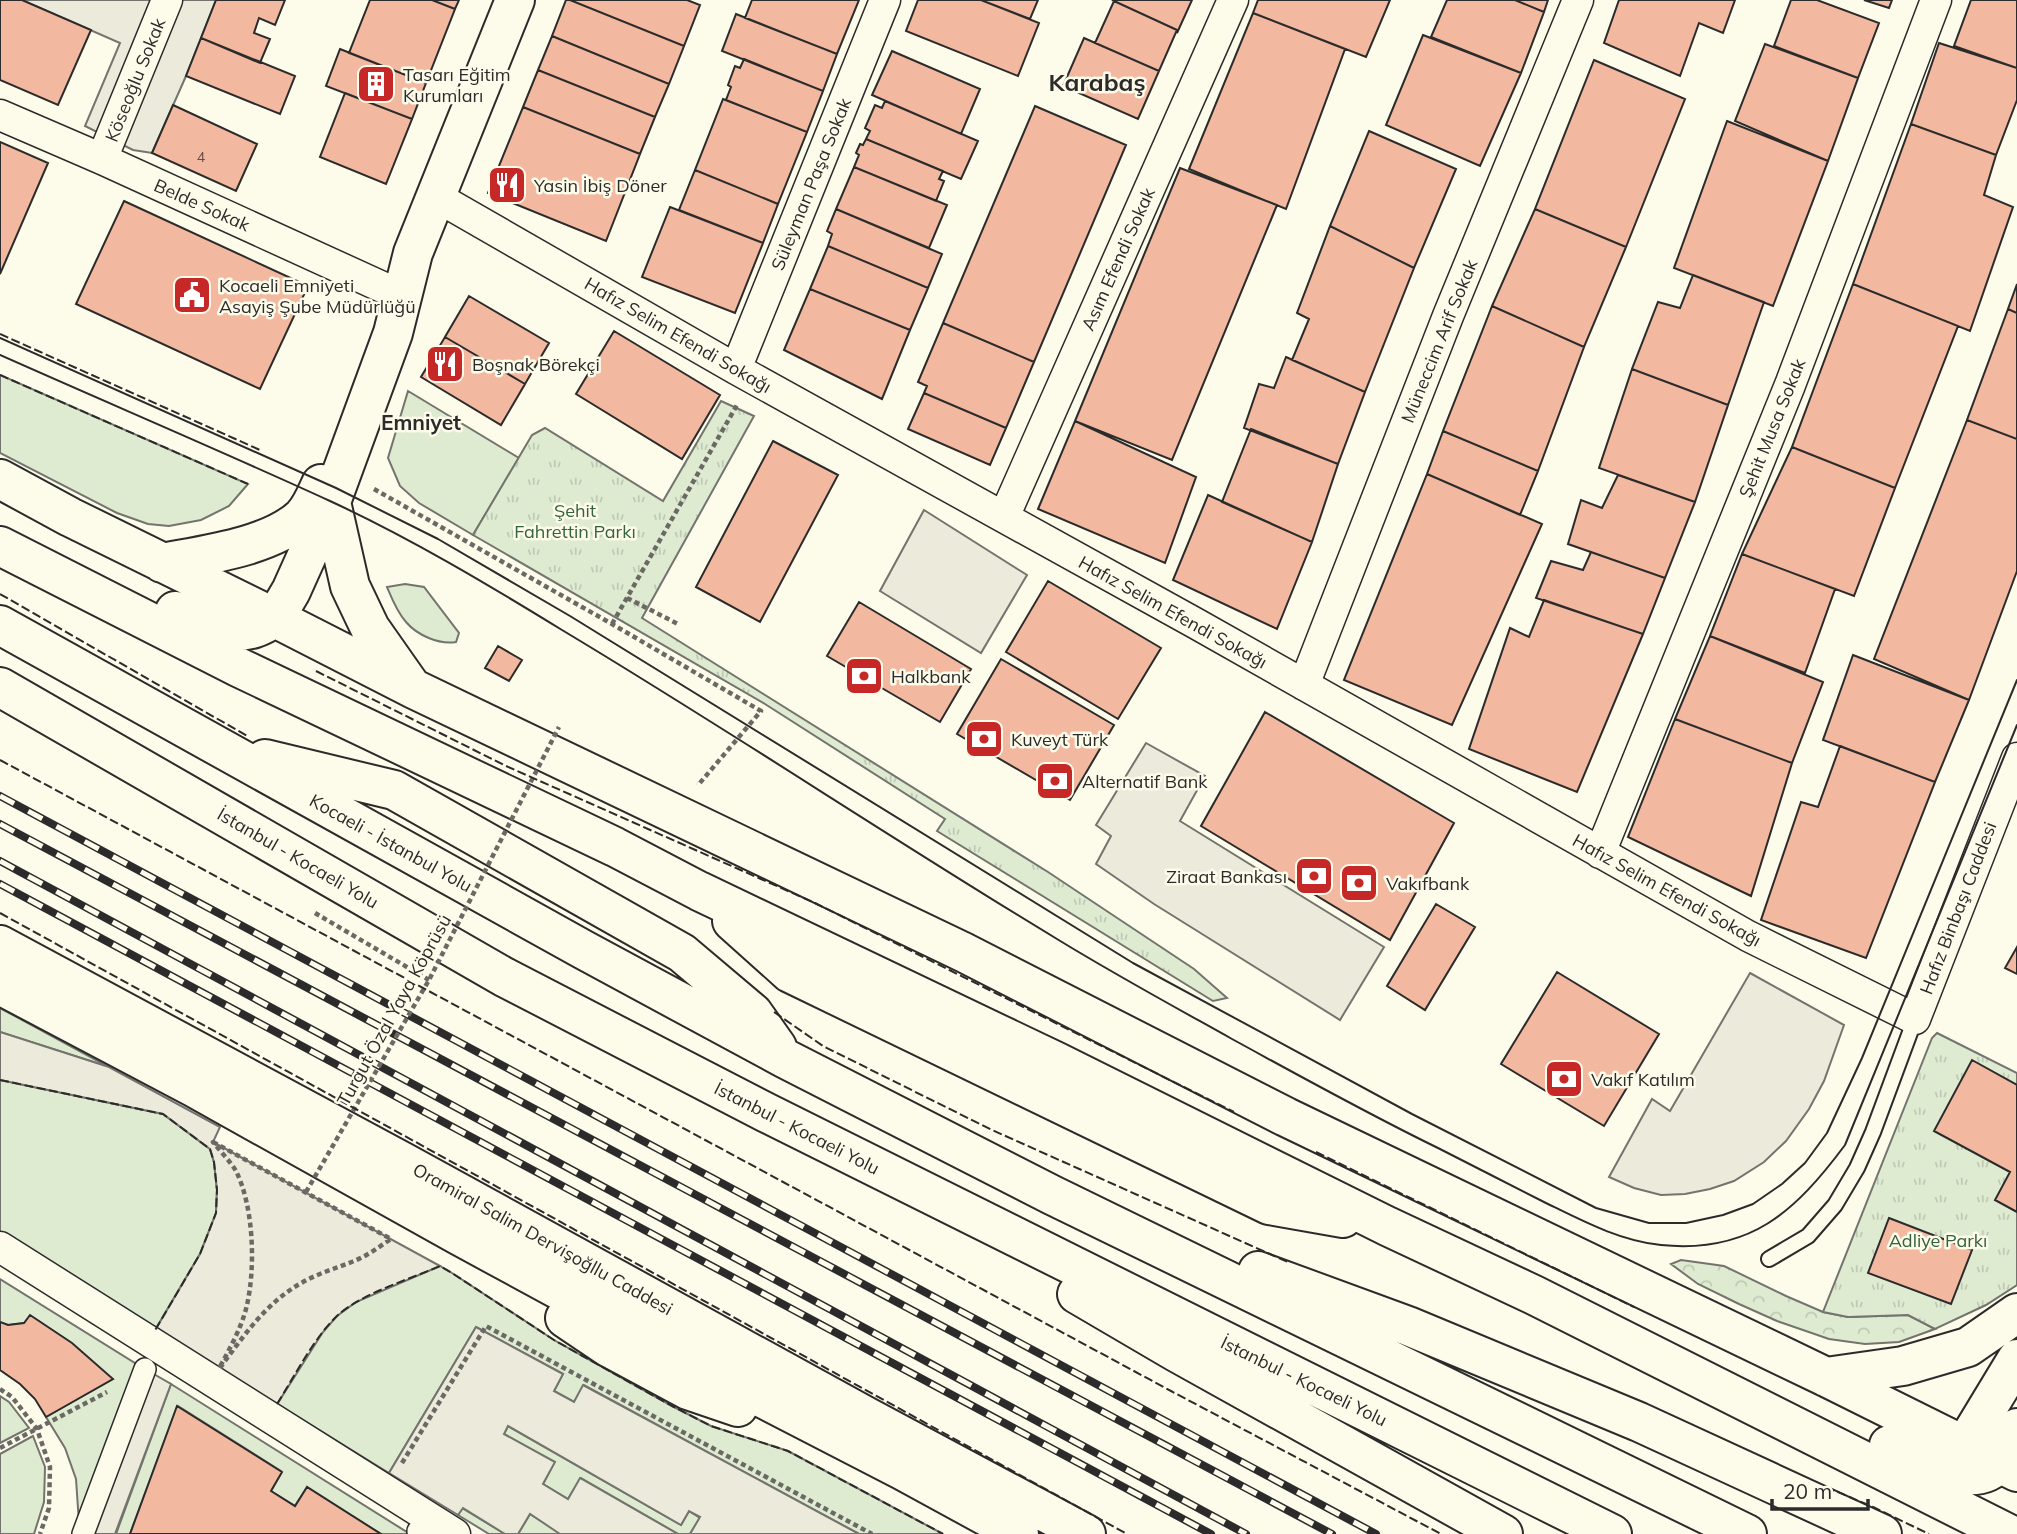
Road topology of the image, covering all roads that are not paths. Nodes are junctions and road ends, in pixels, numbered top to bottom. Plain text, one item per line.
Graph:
1 (167, 0) edge
2 (515, 0) edge
3 (885, 0) edge
4 (1233, 0) edge
5 (1578, 0) edge
6 (1936, 0) edge
7 (0, 115) edge
8 (102, 159) junction
9 (435, 196) junction
10 (398, 294) junction
11 (736, 369) junction
12 (0, 479) edge
13 (336, 488) junction
14 (1004, 517) junction
15 (0, 521) edge
16 (0, 546) edge
17 (162, 563) junction
18 (275, 618) junction
19 (0, 625) edge
20 (1304, 685) junction
21 (0, 687) edge
22 (414, 689) junction
23 (0, 702) edge
24 (116, 753) junction
25 (2017, 758) edge
26 (1600, 853) junction
27 (0, 945) edge
28 (0, 985) edge
29 (1915, 1019) junction
30 (767, 1113) junction
31 (1052, 1195) junction
32 (0, 1247) edge
33 (1769, 1259) dead end
34 (0, 1264) edge
35 (2017, 1313) edge
36 (1584, 1320) junction
37 (2017, 1359) edge
38 (145, 1369) road end
39 (1826, 1377) junction
40 (2017, 1428) edge
41 (1956, 1458) junction
42 (2008, 1468) edge
43 (1971, 1515) junction
44 (421, 1533) edge
45 (83, 1534) edge
46 (455, 1534) edge
47 (1019, 1534) edge
48 (1086, 1534) edge
49 (1503, 1534) edge
50 (1612, 1534) edge
51 (1747, 1534) edge
52 (1882, 1534) edge
53 (2009, 1534) edge

1 - 8 street, Köseoğlu Sokak
2 - 9 main road
3 - 11 street, Süleyman Paşa Sokak
4 - 14 street, Asım Efendi Sokak
5 - 20 street, Müneccim Arif Sokak
6 - 26 street, Şehit Musa Sokak
7 - 8 street, Belde Sokak
8 - 10 street, Belde Sokak
9 - 10 main road
9 - 11 street, Hafız Selim Efendi Sokağı
10 - 13 main road
10 - 17 main road
11 - 14 street, Hafız Selim Efendi Sokağı
12 - 17 main road
13 - 18 main road
13 - 22 main road
14 - 20 street, Hafız Selim Efendi Sokağı
15 - 18 main road
16 - 36 main road
17 - 18 main road
18 - 22 main road
19 - 31 main road
20 - 26 street, Hafız Selim Efendi Sokağı
21 - 24 main road, İstanbul - Kocaeli Yolu
22 - 39 main road
23 - 24 main road
24 - 30 main road, İstanbul - Kocaeli Yolu
25 - 29 street, Hafız Binbaşı Caddesi
26 - 29 street, Hafız Selim Efendi Sokağı
27 - 48 main road, Oramiral Salim Dervişoğllu Caddesi
28 - 47 main road, Oramiral Salim Dervişoğllu Caddesi
29 - 33 lane
30 - 49 main road
30 - 50 main road, İstanbul - Kocaeli Yolu
31 - 51 main road
31 - 52 main road
32 - 46 street
34 - 44 street
35 - 39 main road
36 - 41 main road
36 - 43 main road
37 - 41 main road
38 - 45 street
39 - 41 main road
40 - 42 main road
41 - 42 main road
41 - 43 main road
43 - 53 main road

